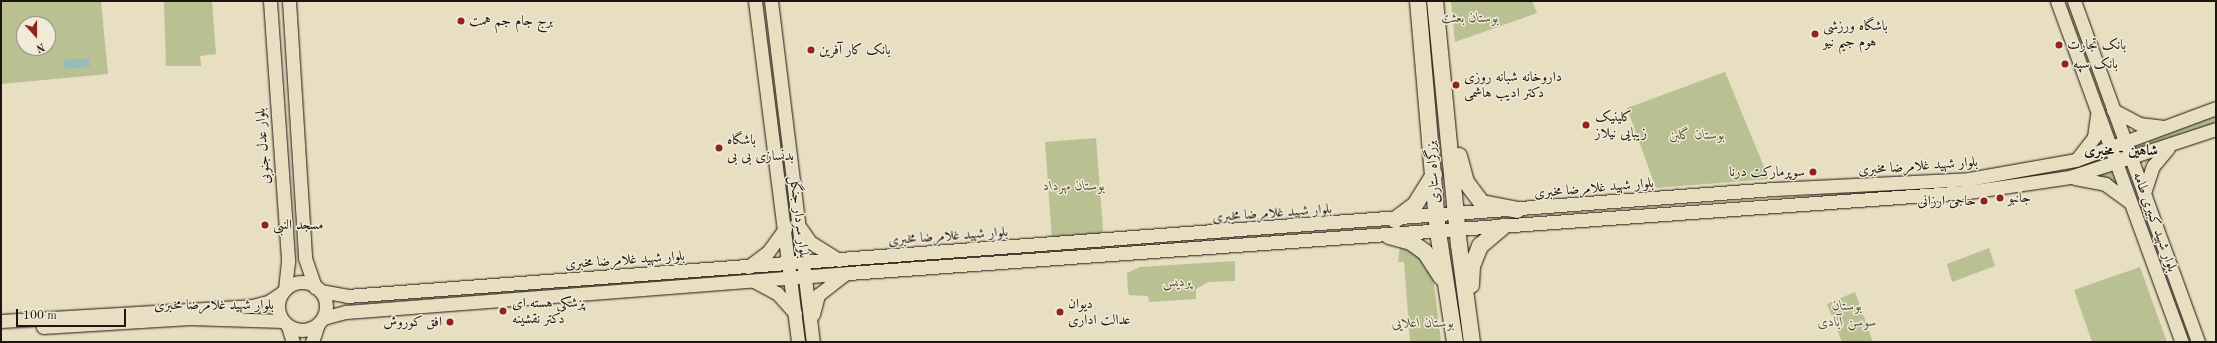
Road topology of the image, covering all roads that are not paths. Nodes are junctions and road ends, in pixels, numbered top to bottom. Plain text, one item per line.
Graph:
1 (270, 1) edge
2 (289, 1) edge
3 (755, 1) edge
4 (771, 1) edge
5 (1418, 1) edge
6 (1435, 1) edge
7 (2057, 1) edge
8 (2074, 1) edge
9 (291, 69) junction
10 (274, 70) junction
11 (2216, 108) edge
12 (2113, 110) junction
13 (2098, 113) junction
14 (2163, 127) junction
15 (2216, 130) edge
16 (1449, 134) junction
17 (2125, 142) junction
18 (2170, 147) junction
19 (2110, 148) junction
20 (2076, 160) junction
21 (2131, 160) junction
22 (2116, 164) junction
23 (1434, 174) junction
24 (2070, 177) junction
25 (2144, 193) junction
26 (2130, 202) junction
27 (1517, 210) junction
28 (1437, 216) junction
29 (1395, 220) junction
30 (1457, 223) junction
31 (1503, 227) junction
32 (800, 228) junction
33 (785, 229) junction
34 (1438, 232) junction
35 (1389, 236) junction
36 (841, 260) junction
37 (804, 263) junction
38 (789, 264) junction
39 (748, 267) junction
40 (849, 273) junction
41 (806, 277) junction
42 (790, 278) junction
43 (754, 281) junction
44 (318, 289) junction
45 (283, 291) junction
46 (1448, 291) junction
47 (796, 313) junction
48 (190, 314) junction
49 (68, 320) junction
50 (1, 321) edge
51 (320, 321) junction
52 (810, 321) junction
53 (285, 324) junction
54 (1, 330) edge
55 (1472, 335) edge
56 (797, 340) edge
57 (293, 342) edge
58 (312, 342) edge
59 (813, 342) edge
60 (1455, 342) edge
61 (2182, 342) edge
62 (2198, 342) edge

1 - 10 main road, بلوار عدل جنوبی
2 - 9 main road
3 - 33 main road, بلوار سردار جنگل
4 - 32 main road, بلوار سردار جنگل
5 - 23 highway, بزرگراه ستاری
6 - 16 highway, بزرگراه ستاری
7 - 13 main road, بلوار شهید کبیری طامه
8 - 12 main road, بلوار شهید کبیری طامه
9 - 10 main road
9 - 44 main road
10 - 45 main road, بلوار عدل جنوبی
11 - 14 main road, بلوار شهید غلامرضا مخبری
12 - 14 main road
12 - 17 main road, بلوار شهید کبیری طامه
13 - 19 main road, بلوار شهید کبیری طامه
13 - 20 main road
14 - 17 main road, بلوار شهید غلامرضا مخبری
15 - 18 main road, بلوار شهید غلامرضا مخبری
16 - 27 highway
16 - 30 highway, بزرگراه ستاری
17 - 19 main road, بلوار شهید غلامرضا مخبری
17 - 21 main road, بلوار شهید کبیری طامه
18 - 21 main road, بلوار شهید غلامرضا مخبری
18 - 25 main road
19 - 20 main road, بلوار شهید غلامرضا مخبری
19 - 22 main road, بلوار شهید کبیری طامه
20 - 27 main road, بلوار شهید غلامرضا مخبری
21 - 22 main road, بلوار شهید غلامرضا مخبری
21 - 25 main road, بلوار شهید کبیری طامه
22 - 24 main road, بلوار شهید غلامرضا مخبری
22 - 26 main road, بلوار شهید کبیری طامه
23 - 28 highway, بزرگراه ستاری
23 - 29 highway
24 - 26 main road
24 - 31 main road, بلوار شهید غلامرضا مخبری
25 - 62 main road, بلوار شهید کبیری طامه
26 - 61 main road, بلوار شهید کبیری طامه
27 - 30 main road, بلوار شهید غلامرضا مخبری
28 - 29 main road, بلوار شهید غلامرضا مخبری
28 - 30 main road, بلوار شهید غلامرضا مخبری
28 - 34 highway, بزرگراه ستاری
29 - 36 main road, بلوار شهید غلامرضا مخبری
30 - 31 main road, بلوار شهید غلامرضا مخبری
30 - 34 main road, بلوار شهید غلامرضا مخبری
30 - 55 highway, بزرگراه ستاری
31 - 55 highway
32 - 36 main road
32 - 37 main road, بلوار سردار جنگل
33 - 38 main road, بلوار سردار جنگل
33 - 39 main road
34 - 35 main road, بلوار شهید غلامرضا مخبری
34 - 46 highway, بزرگراه ستاری
35 - 40 main road, بلوار شهید غلامرضا مخبری
35 - 46 highway
36 - 37 main road, بلوار شهید غلامرضا مخبری
37 - 38 main road, بلوار شهید غلامرضا مخبری
37 - 41 main road, بلوار سردار جنگل
38 - 39 main road, بلوار شهید غلامرضا مخبری
38 - 42 main road, بلوار سردار جنگل
39 - 44 main road, بلوار شهید غلامرضا مخبری
40 - 41 main road, بلوار شهید غلامرضا مخبری
40 - 52 main road
41 - 42 main road, بلوار شهید غلامرضا مخبری
41 - 52 main road, بلوار سردار جنگل
42 - 43 main road, بلوار شهید غلامرضا مخبری
42 - 47 main road, بلوار سردار جنگل
43 - 47 main road
43 - 51 main road, بلوار شهید غلامرضا مخبری
44 - 45 main road
44 - 51 main road
45 - 48 main road, بلوار شهید غلامرضا مخبری
45 - 53 main road
46 - 60 highway, بزرگراه ستاری
47 - 56 main road, بلوار سردار جنگل
48 - 49 main road, بلوار شهید غلامرضا مخبری
48 - 53 main road, بلوار شهید غلامرضا مخبری
49 - 50 main road, بلوار شهید غلامرضا مخبری
49 - 54 main road, بلوار شهید غلامرضا مخبری
51 - 53 main road
51 - 58 main road
52 - 59 main road, بلوار سردار جنگل
53 - 57 main road

